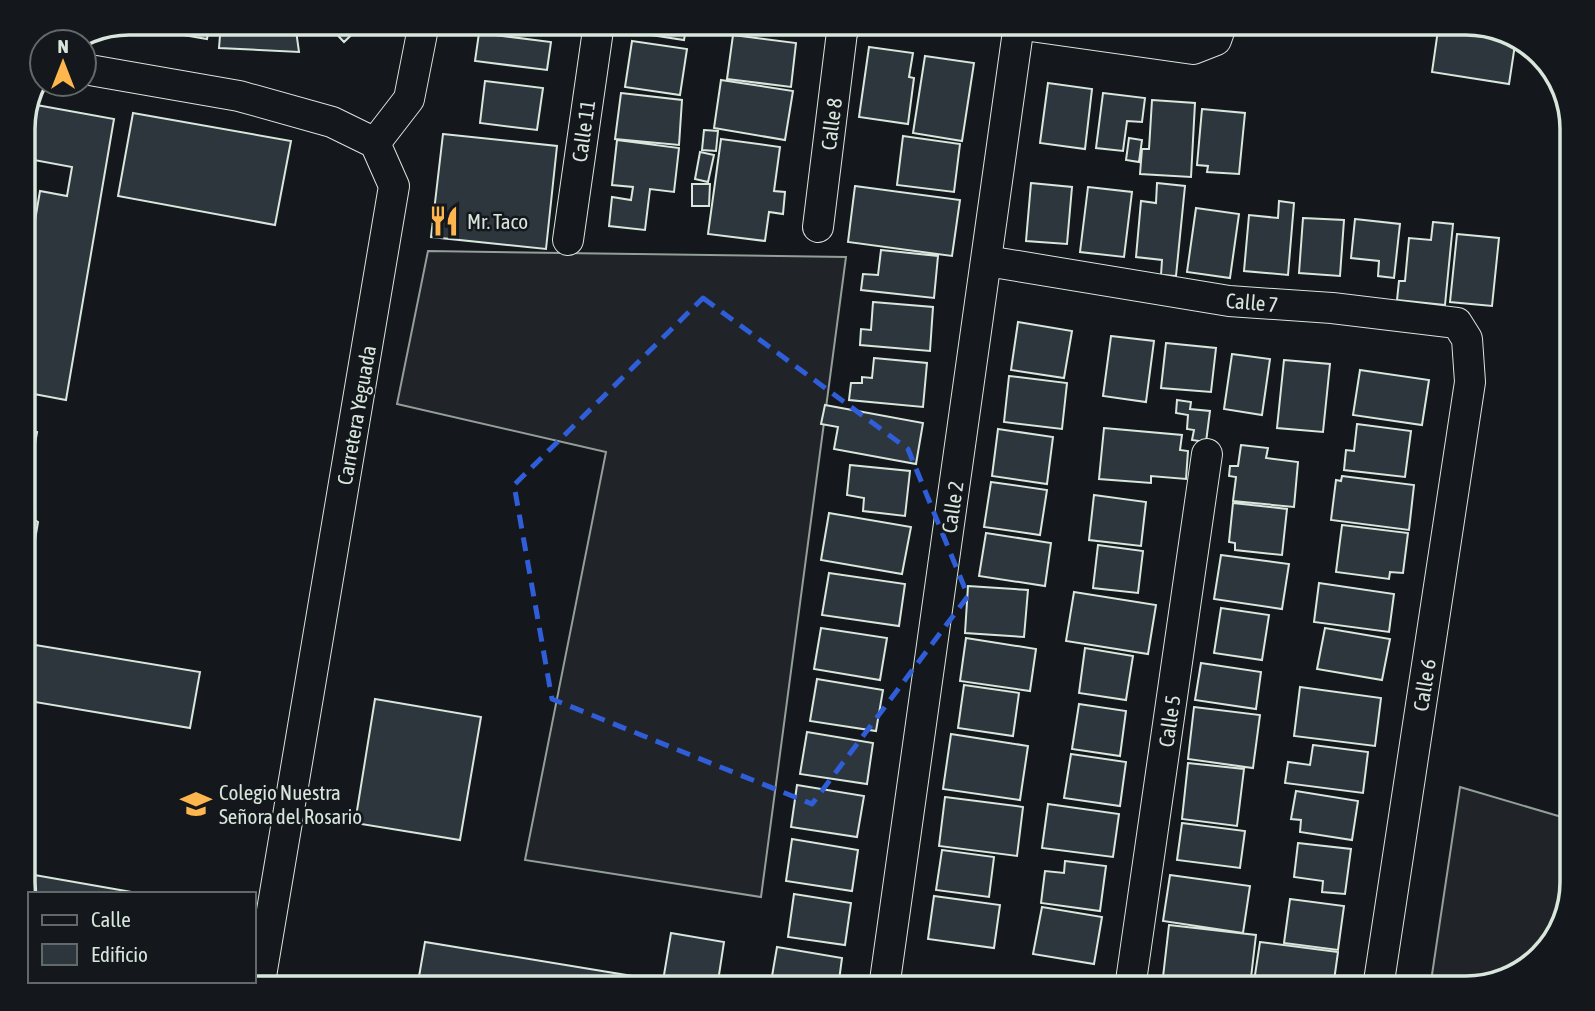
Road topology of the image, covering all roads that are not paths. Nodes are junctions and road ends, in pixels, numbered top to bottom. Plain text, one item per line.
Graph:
1 (422, 35) edge
2 (597, 35) edge
3 (842, 35) edge
4 (1013, 35) edge
5 (1093, 35) edge
6 (1218, 35) edge
7 (98, 71) edge
8 (375, 143) junction
9 (817, 227) dead end
10 (568, 240) dead end
11 (987, 261) junction
12 (1470, 382) joint
13 (1207, 454) dead end
14 (261, 976) edge
15 (892, 976) edge
16 (1132, 976) edge
17 (1380, 976) edge

1 - 8 street
2 - 10 street, Calle 11
3 - 9 street, Calle 8
4 - 11 street, Calle 2
5 - 6 street
7 - 8 street
8 - 14 street, Carretera Yeguada
11 - 12 street, Calle 7
11 - 15 street, Calle 2
12 - 17 street, Calle 6
13 - 16 street, Calle 5

